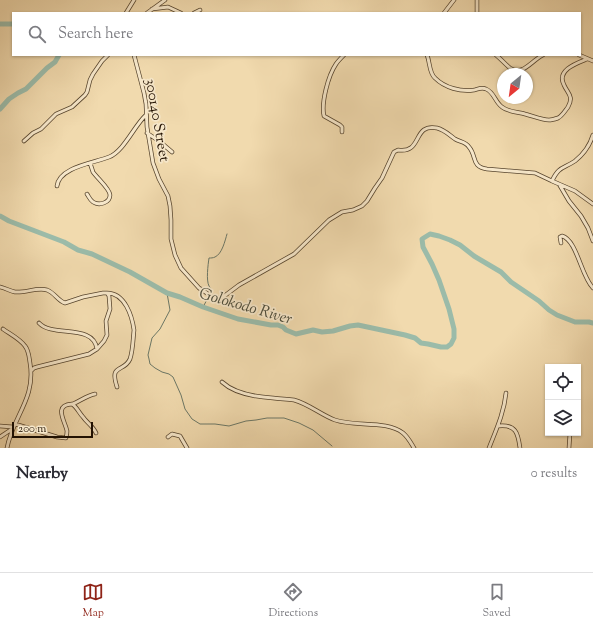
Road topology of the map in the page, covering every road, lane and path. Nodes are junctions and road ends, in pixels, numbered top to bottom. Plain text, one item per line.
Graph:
1 (134, 0) edge
2 (165, 0) edge
3 (454, 0) edge
4 (477, 0) edge
5 (152, 9) junction
6 (200, 10) dead end
7 (127, 12) edge
8 (148, 12) edge
9 (179, 12) edge
10 (196, 12) edge
11 (445, 12) edge
12 (476, 12) edge
13 (107, 56) edge
14 (134, 56) edge
15 (343, 56) edge
16 (427, 56) edge
17 (497, 56) edge
18 (541, 56) edge
19 (581, 56) edge
20 (587, 59) junction
21 (593, 61) edge
22 (146, 114) junction
23 (342, 132) dead end
24 (147, 133) junction
25 (593, 135) edge
26 (24, 142) dead end
27 (172, 152) dead end
28 (90, 163) junction
29 (552, 181) junction
30 (559, 184) junction
31 (57, 186) dead end
32 (88, 194) dead end
33 (593, 204) edge
34 (593, 241) edge
35 (561, 243) dead end
36 (0, 287) edge
37 (593, 288) edge
38 (107, 293) junction
39 (38, 323) dead end
40 (3, 329) dead end
41 (97, 350) junction
42 (31, 372) junction
43 (222, 382) dead end
44 (117, 387) dead end
45 (506, 393) dead end
46 (95, 394) dead end
47 (74, 404) junction
48 (0, 426) edge
49 (498, 426) junction
50 (14, 427) junction
51 (96, 433) dead end
52 (0, 436) edge
53 (570, 436) edge
54 (168, 437) dead end
55 (7, 448) edge
56 (187, 448) edge
57 (414, 448) edge
58 (489, 448) edge
59 (520, 448) edge
60 (569, 448) edge

1 - 7 street
2 - 5 street
3 - 11 street
4 - 12 street
5 - 8 street
5 - 9 street
6 - 10 street
13 - 26 street
14 - 22 street, 300140 Street
15 - 23 street
16 - 20 street
17 - 18 street
19 - 20 street
20 - 21 street
22 - 24 street, 300140 Street
22 - 28 street
24 - 27 street
24 - 29 street, 300140 Street
25 - 29 street
28 - 31 street
28 - 32 street
29 - 30 street
30 - 33 street
30 - 34 street
35 - 37 street
36 - 38 street
38 - 41 street
38 - 44 street
39 - 41 street
40 - 42 street
41 - 42 street
42 - 50 street
43 - 57 street
45 - 49 street
46 - 47 street
47 - 50 street
47 - 51 street
48 - 50 street
49 - 58 street
49 - 59 street
50 - 52 street
50 - 55 street
53 - 60 street
54 - 56 street

